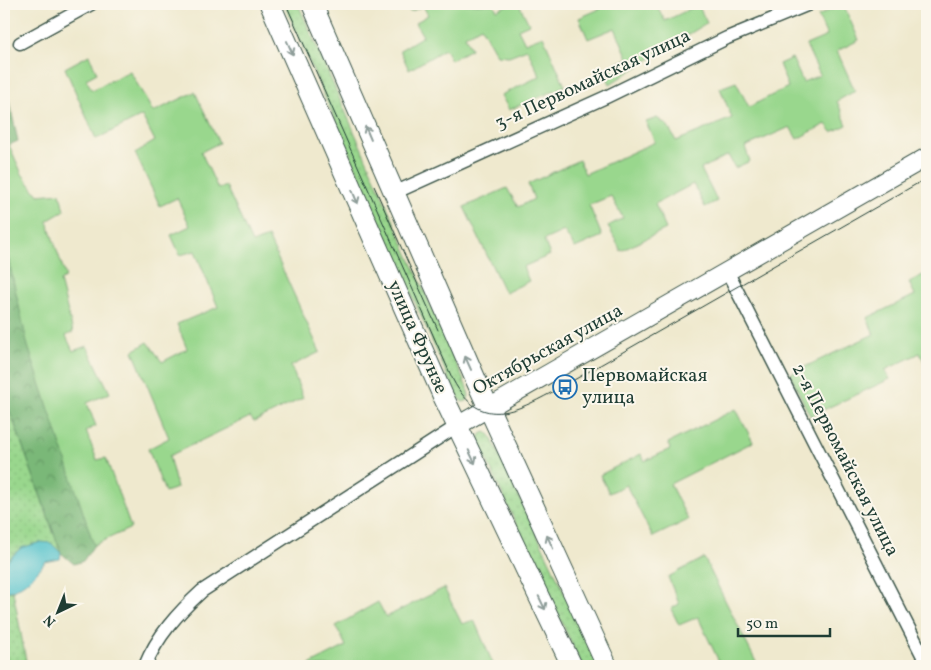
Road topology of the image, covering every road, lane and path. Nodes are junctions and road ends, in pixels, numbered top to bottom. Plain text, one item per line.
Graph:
1 (90, 4) edge
2 (270, 4) edge
3 (312, 4) edge
4 (809, 4) edge
5 (924, 4) edge
6 (927, 10) edge
7 (20, 43) dead end
8 (927, 157) edge
9 (394, 193) junction
10 (728, 273) junction
11 (489, 407) junction
12 (457, 426) junction
13 (927, 664) edge
14 (145, 666) edge
15 (572, 666) edge
16 (607, 666) edge

1 - 7 street
2 -> 12 main road, улица Фрунзе
9 -> 3 main road, улица Фрунзе
4 - 9 street, 3-я Первомайская улица
5 - 6 street
8 - 10 main road, Октябрьская улица
11 -> 9 main road, улица Фрунзе
10 - 11 main road, Октябрьская улица
10 - 13 street, 2-я Первомайская улица
11 - 12 main road, Октябрьская улица
16 -> 11 main road, улица Фрунзе
12 - 14 street, Октябрьская улица
12 -> 15 main road, улица Фрунзе

